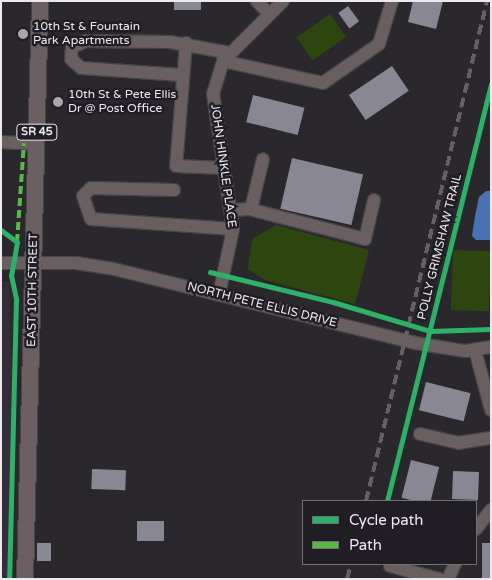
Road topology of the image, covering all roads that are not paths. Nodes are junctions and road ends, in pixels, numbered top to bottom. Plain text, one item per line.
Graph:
1 (40, 1) edge
2 (257, 1) edge
3 (283, 1) edge
4 (392, 1) edge
5 (269, 14) junction
6 (186, 43) junction
7 (227, 57) junction
8 (181, 74) junction
9 (1, 142) edge
10 (37, 144) junction
11 (263, 159) dead end
12 (224, 168) junction
13 (174, 190) dead end
14 (374, 200) dead end
15 (251, 209) junction
16 (232, 210) junction
17 (233, 229) junction
18 (1, 263) edge
19 (33, 264) junction
20 (219, 295) junction
21 (491, 347) edge
22 (475, 350) junction
23 (491, 410) edge
24 (420, 434) dead end
25 (491, 438) edge
26 (491, 510) edge
27 (477, 528) edge
28 (454, 565) edge
29 (390, 566) dead end
30 (24, 577) edge
31 (439, 579) edge
32 (448, 579) edge

1 - 10 main road, EAST 10TH STREET / SR 45
2 - 5 street
3 - 5 street, JOHN HINKLE PLACE
4 - 7 street
5 - 7 street, JOHN HINKLE PLACE
6 - 7 street
6 - 8 street
6 - 8 street
7 - 12 street, JOHN HINKLE PLACE
8 - 12 street
9 - 10 street
10 - 19 main road, EAST 10TH STREET / SR 45
11 - 15 street
12 - 16 street, JOHN HINKLE PLACE
13 - 17 street
14 - 15 street
15 - 16 street
16 - 17 street, JOHN HINKLE PLACE
17 - 20 street, JOHN HINKLE PLACE
18 - 19 street, NORTH PETE ELLIS DRIVE
19 - 20 street, NORTH PETE ELLIS DRIVE
19 - 30 main road, EAST 10TH STREET / SR 45
20 - 22 street, NORTH PETE ELLIS DRIVE
21 - 22 street, NORTH PETE ELLIS DRIVE
22 - 23 street
24 - 25 street
26 - 27 street
28 - 32 street
29 - 31 street

